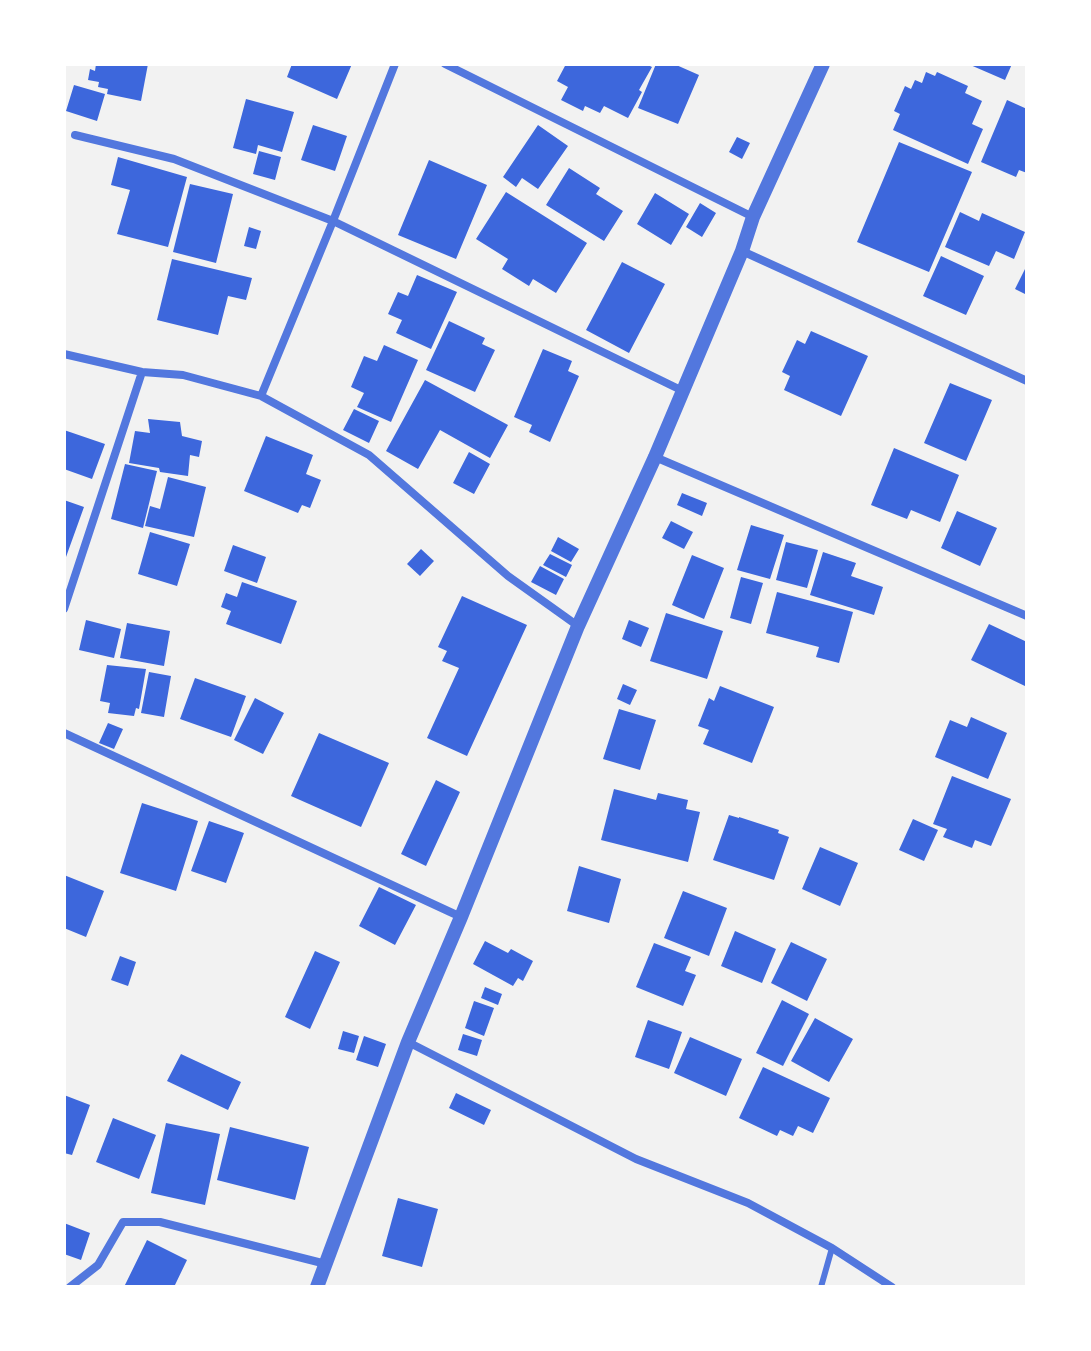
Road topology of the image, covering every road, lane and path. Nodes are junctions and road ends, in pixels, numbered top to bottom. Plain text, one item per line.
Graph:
1 (395, 64) edge
2 (445, 64) edge
3 (823, 64) edge
4 (75, 135) dead end
5 (753, 217) junction
6 (333, 221) junction
7 (742, 251) junction
8 (64, 354) edge
9 (142, 372) junction
10 (1027, 381) edge
11 (683, 391) junction
12 (261, 396) junction
13 (655, 457) junction
14 (64, 609) edge
15 (1027, 616) edge
16 (578, 626) junction
17 (64, 733) edge
18 (461, 917) junction
19 (408, 1042) junction
20 (832, 1248) junction
21 (326, 1264) junction
22 (70, 1287) edge
23 (317, 1287) edge
24 (821, 1287) edge
25 (892, 1287) edge

1 - 6 street
2 - 5 street
3 - 5 street
4 - 6 street
5 - 7 street
6 - 11 street
6 - 12 street
7 - 10 street
7 - 11 street
8 - 9 street
9 - 12 street
9 - 14 street
11 - 13 street
12 - 16 street
13 - 15 street
13 - 16 street
16 - 18 street
17 - 18 street
18 - 19 street
19 - 20 street
19 - 21 street
20 - 24 lane
20 - 25 street
21 - 22 street
21 - 23 street

